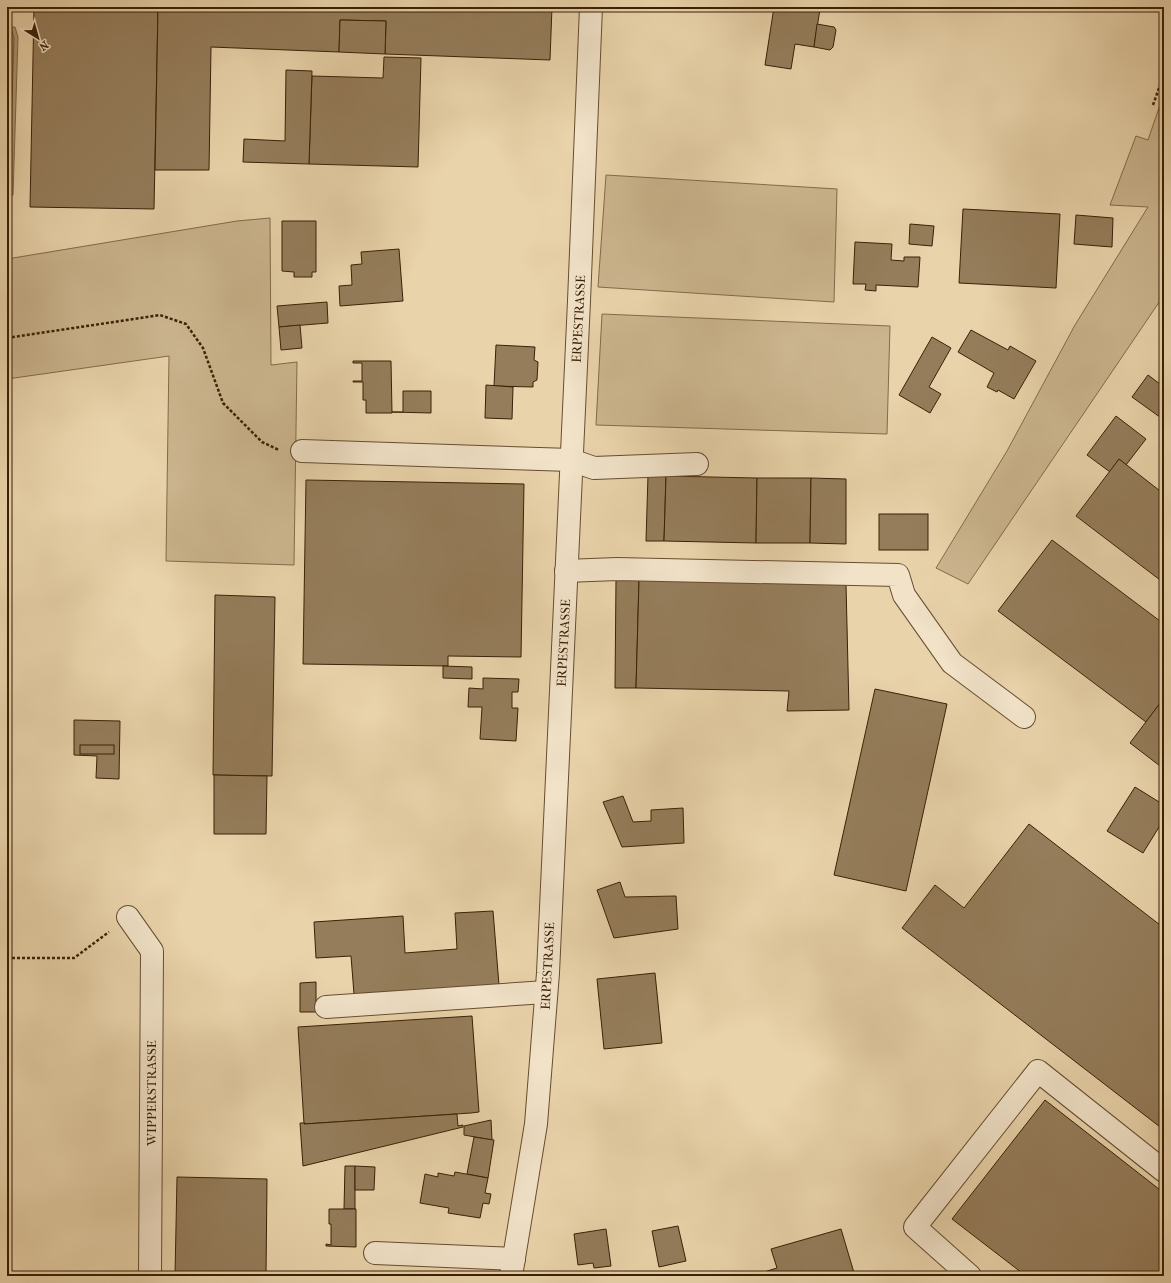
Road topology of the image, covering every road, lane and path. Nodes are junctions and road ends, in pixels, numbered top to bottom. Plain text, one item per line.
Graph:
1 (591, 7) edge
2 (1164, 74) edge
3 (1153, 105) dead end
4 (7, 338) edge
5 (302, 451) joint
6 (571, 460) junction
7 (697, 464) dead end
8 (566, 571) junction
9 (1024, 717) dead end
10 (128, 917) joint
11 (7, 958) edge
12 (546, 992) junction
13 (326, 1007) dead end
14 (1164, 1171) edge
15 (375, 1253) dead end
16 (512, 1268) edge
17 (150, 1276) edge
18 (970, 1276) edge

1 - 6 street, ERPESTRASSE
2 - 3 path
4 - 5 path
5 - 6 street
6 - 7 street
6 - 8 street, ERPESTRASSE
8 - 9 street
8 - 12 street, ERPESTRASSE
10 - 11 path
10 - 17 street, WIPPERSTRASSE
12 - 13 street
12 - 16 street, ERPESTRASSE
14 - 18 street
15 - 16 street

